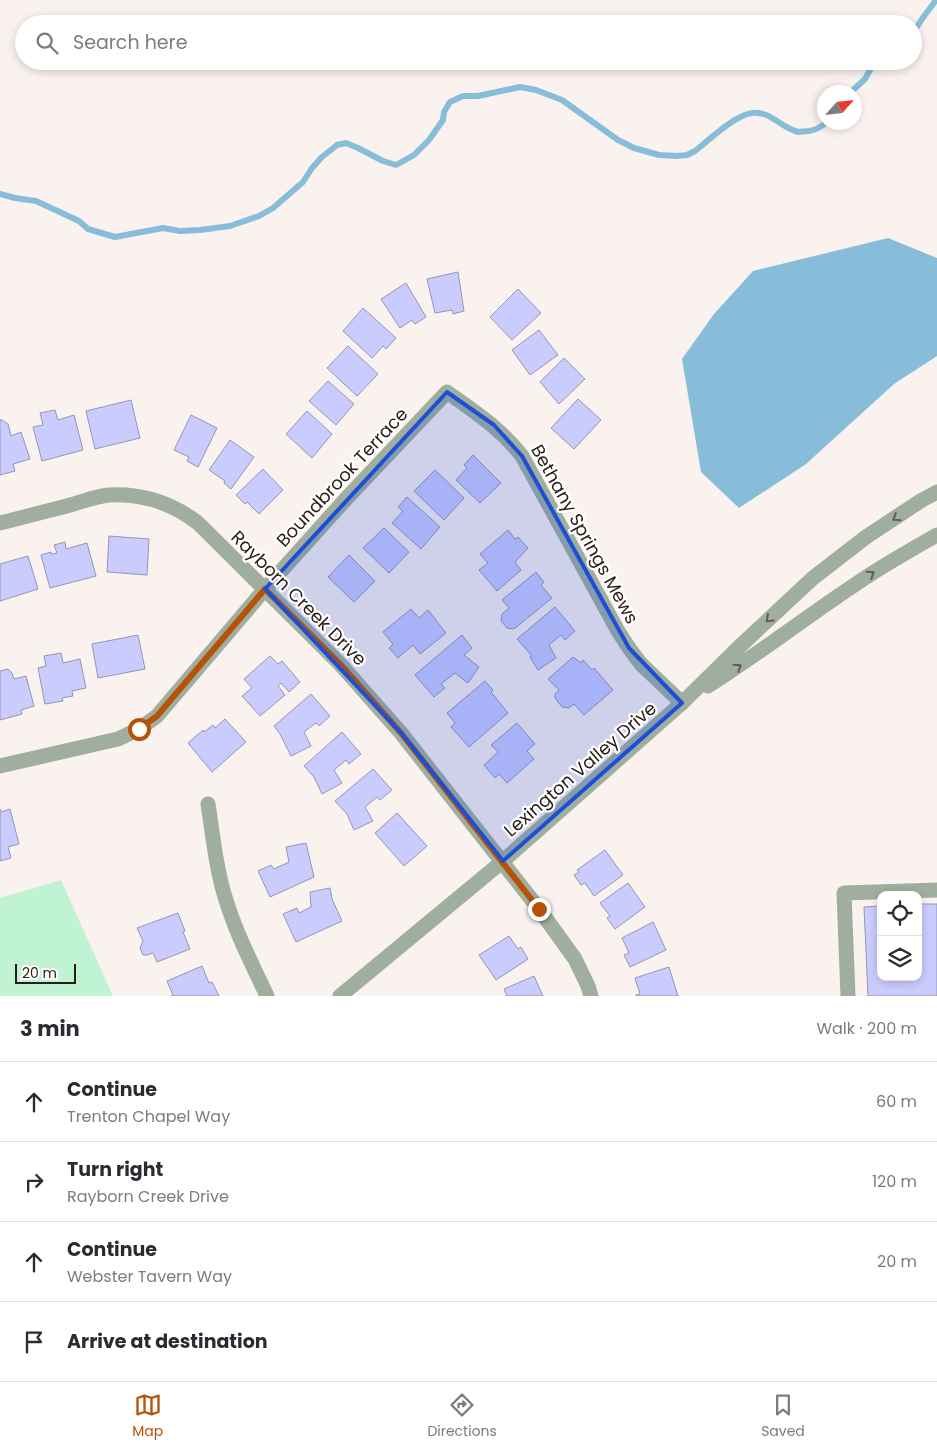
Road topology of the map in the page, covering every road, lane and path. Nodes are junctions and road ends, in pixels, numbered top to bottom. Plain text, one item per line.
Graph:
1 (447, 392) joint
2 (937, 492) edge
3 (0, 523) edge
4 (937, 535) edge
5 (265, 589) junction
6 (682, 704) junction
7 (0, 766) edge
8 (208, 804) dead end
9 (503, 861) junction
10 (937, 890) edge
11 (267, 996) edge
12 (340, 996) edge
13 (591, 996) edge
14 (848, 996) edge

1 - 5 street, Boundbrook Terrace
1 - 6 street, Bethany Springs Mews
2 -> 6 street, Lexington Valley Drive
3 - 5 street, Rayborn Creek Drive
6 -> 4 street, Lexington Valley Drive
5 - 7 street, Boundbrook Terrace
5 - 9 street, Rayborn Creek Drive
6 - 9 street, Lexington Valley Drive
8 - 11 street
9 - 12 street, Lexington Valley Drive
9 - 13 street, Rayborn Creek Drive
10 - 14 street

